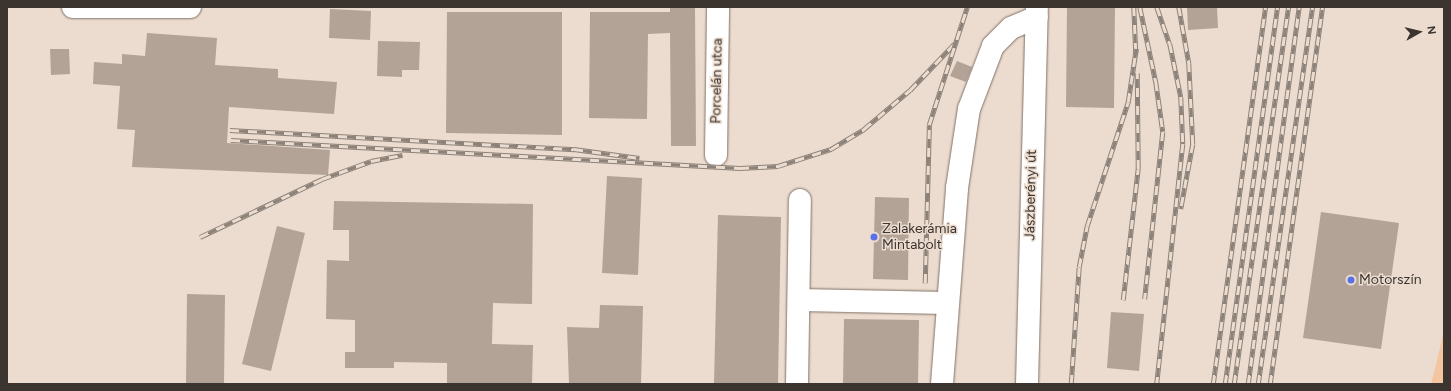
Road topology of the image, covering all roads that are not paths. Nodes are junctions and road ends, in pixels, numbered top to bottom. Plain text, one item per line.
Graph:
1 (73, 7) edge
2 (190, 7) edge
3 (718, 7) edge
4 (1037, 12) edge
5 (716, 156) dead end
6 (800, 200) dead end
7 (798, 300) junction
8 (947, 303) junction
9 (797, 384) edge
10 (942, 384) edge
11 (1027, 384) edge

1 - 2 main road
3 - 5 main road, Porcelán utca
4 - 8 main road
4 - 11 main road, Jászberényi út
6 - 7 main road
7 - 8 main road
7 - 9 main road
8 - 10 main road

